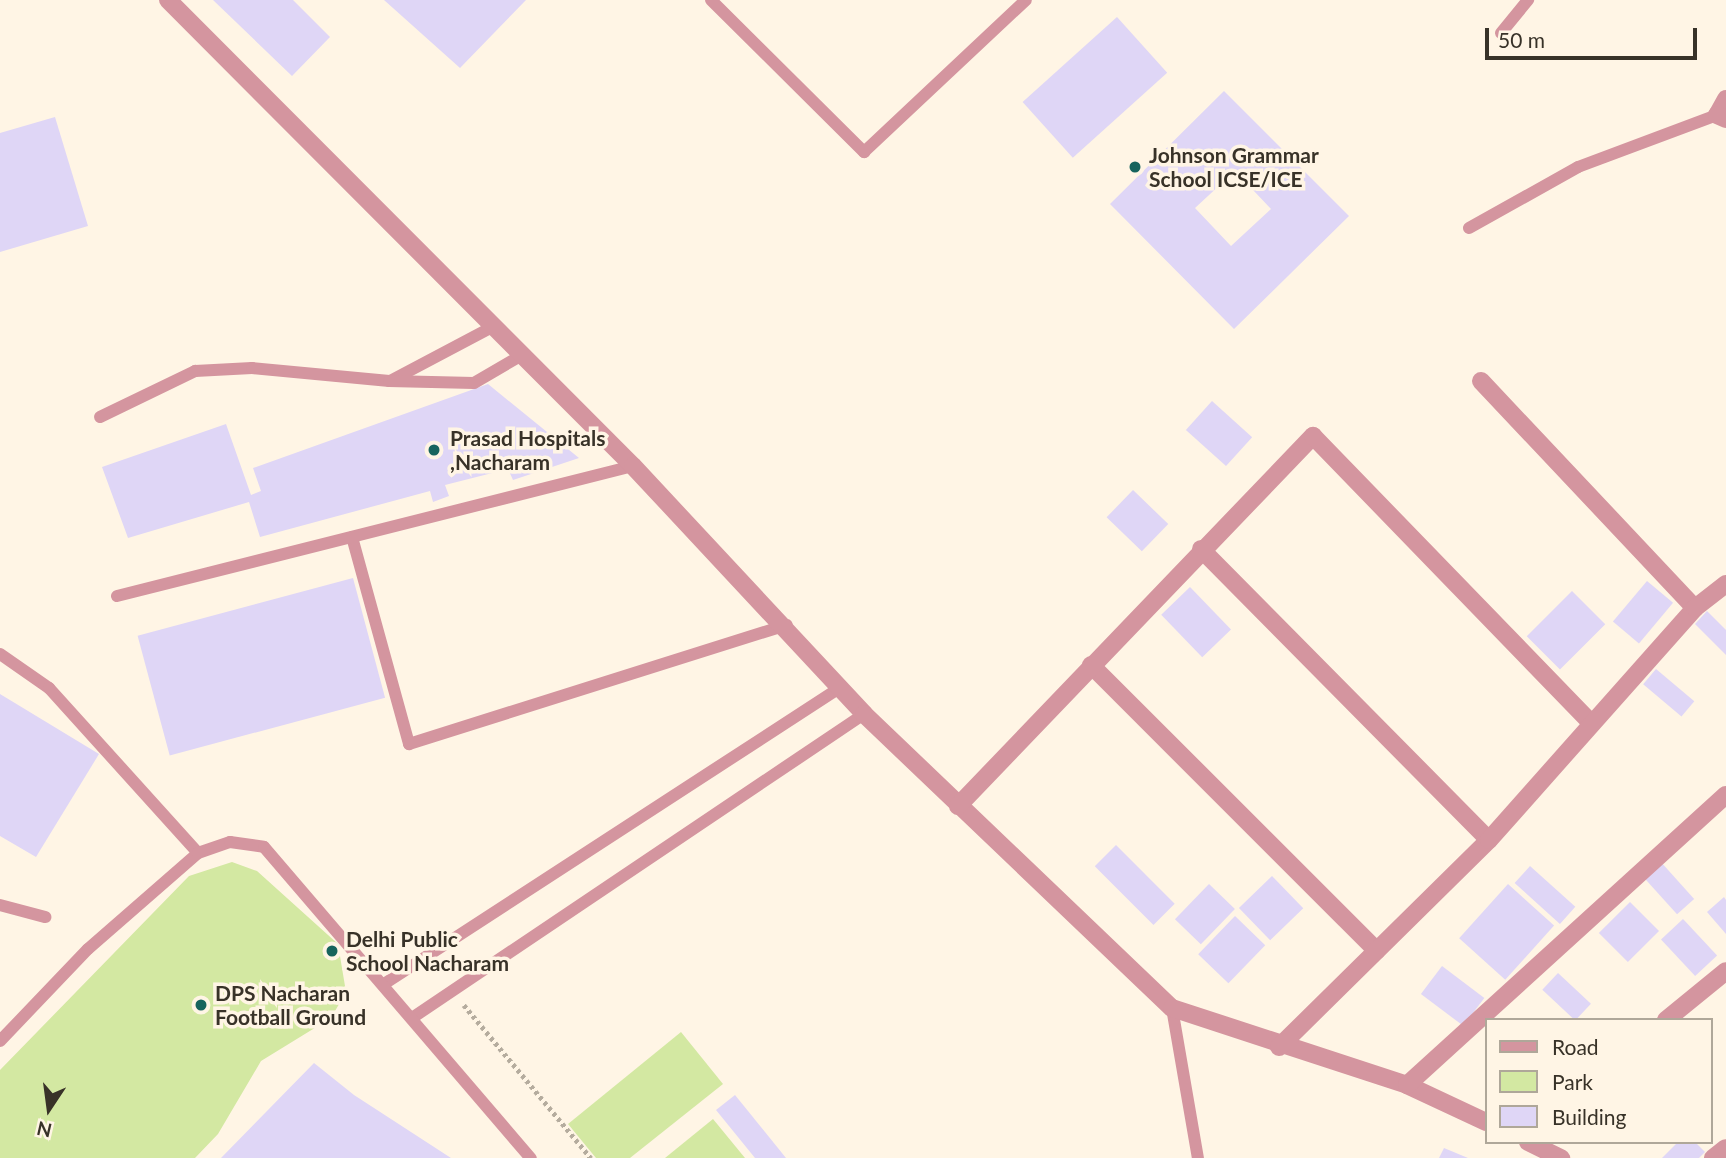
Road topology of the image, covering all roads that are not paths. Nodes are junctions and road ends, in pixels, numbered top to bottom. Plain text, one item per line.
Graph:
1 (168, 0) edge
2 (711, 0) edge
3 (1026, 0) edge
4 (1528, 0) edge
5 (1501, 33) dead end
6 (1723, 111) edge
7 (1469, 228) dead end
8 (494, 327) junction
9 (522, 355) junction
10 (388, 381) junction
11 (1481, 382) dead end
12 (100, 417) dead end
13 (633, 466) junction
14 (352, 537) junction
15 (1201, 549) junction
16 (1726, 584) edge
17 (117, 596) dead end
18 (1695, 608) junction
19 (787, 625) junction
20 (0, 654) edge
21 (1091, 665) junction
22 (841, 687) junction
23 (864, 714) junction
24 (1591, 723) junction
25 (1726, 795) edge
26 (958, 806) junction
27 (1489, 840) junction
28 (198, 853) junction
29 (0, 905) edge
30 (45, 917) dead end
31 (1377, 951) junction
32 (1726, 971) edge
33 (384, 985) junction
34 (1171, 1008) junction
35 (412, 1017) junction
36 (1669, 1018) edge
37 (0, 1041) edge
38 (1279, 1047) junction
39 (1407, 1084) junction
40 (1484, 1121) edge
41 (1532, 1144) edge
42 (1726, 1148) edge
43 (531, 1158) edge
44 (1198, 1158) edge
45 (1561, 1158) edge
46 (1713, 1158) edge

1 - 8 street
2 - 3 lane
4 - 5 lane
6 - 7 lane
8 - 9 street
8 - 10 lane
9 - 10 lane
9 - 13 street
10 - 12 lane
11 - 18 street
13 - 14 lane
13 - 19 street
14 - 17 lane
14 - 19 lane
15 - 21 street
15 - 24 street
15 - 27 street
16 - 18 street
18 - 24 street
19 - 22 street
20 - 28 lane
21 - 26 street
21 - 31 street
22 - 23 street
22 - 33 lane
23 - 26 street
23 - 35 lane
24 - 27 street
25 - 39 street
26 - 34 street
27 - 31 street
28 - 33 lane
28 - 37 lane
29 - 30 lane
31 - 38 street
32 - 36 street
33 - 35 lane
34 - 38 street
34 - 44 lane
35 - 43 lane
38 - 39 street
39 - 40 street
41 - 45 street
42 - 46 street

